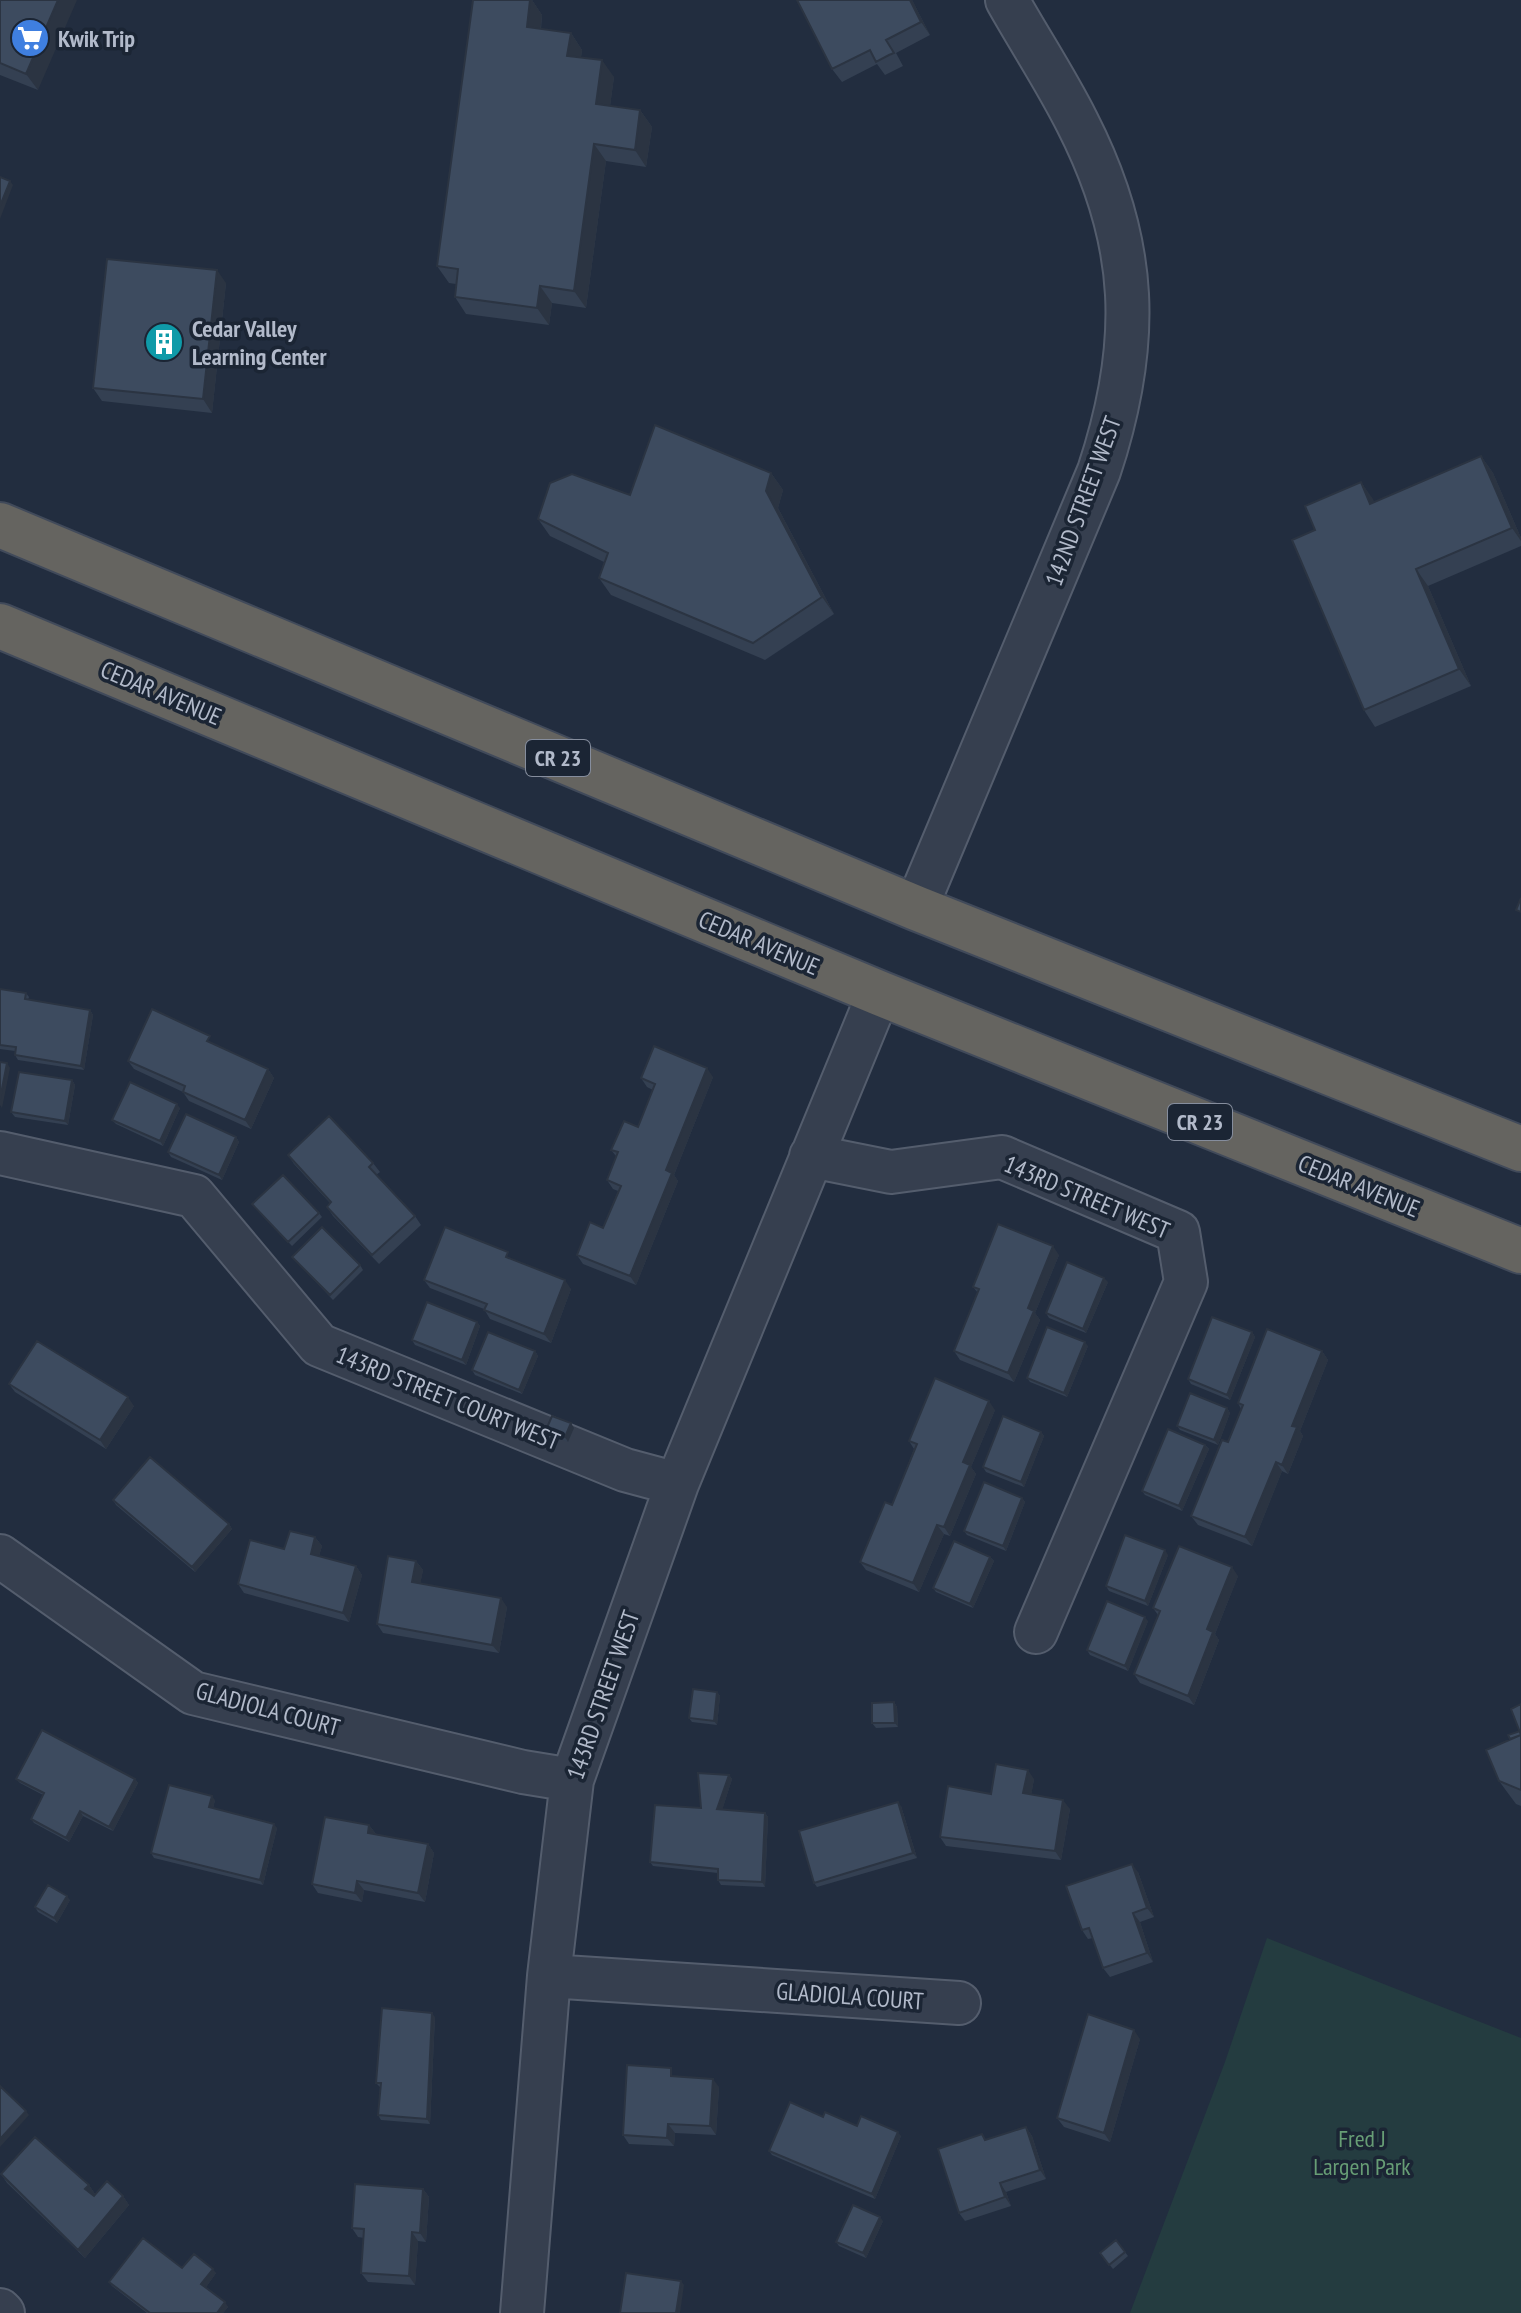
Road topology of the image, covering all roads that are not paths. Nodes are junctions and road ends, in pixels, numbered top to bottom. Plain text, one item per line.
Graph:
1 (1007, 0) edge
2 (0, 525) edge
3 (0, 626) edge
4 (916, 908) junction
5 (879, 993) junction
6 (1521, 1149) edge
7 (0, 1153) edge
8 (811, 1156) junction
9 (1521, 1251) edge
10 (677, 1484) junction
11 (0, 1556) edge
12 (1036, 1632) dead end
13 (572, 1780) junction
14 (549, 1976) junction
15 (959, 2003) dead end
16 (522, 2313) edge

1 - 4 street, 142ND STREET WEST
2 - 4 highway, CR 23
3 - 5 highway, CEDAR AVENUE / CR 23
4 - 6 highway, CR 23
5 - 8 street, 143RD STREET WEST
5 - 9 highway, CEDAR AVENUE / CR 23
7 - 10 street, 143RD STREET COURT WEST
8 - 10 street, 143RD STREET WEST
8 - 12 street, 143RD STREET WEST
10 - 13 street, 143RD STREET WEST
11 - 13 street, GLADIOLA COURT
13 - 14 street, 143RD STREET WEST
14 - 15 street, GLADIOLA COURT
14 - 16 street, 143RD STREET WEST

